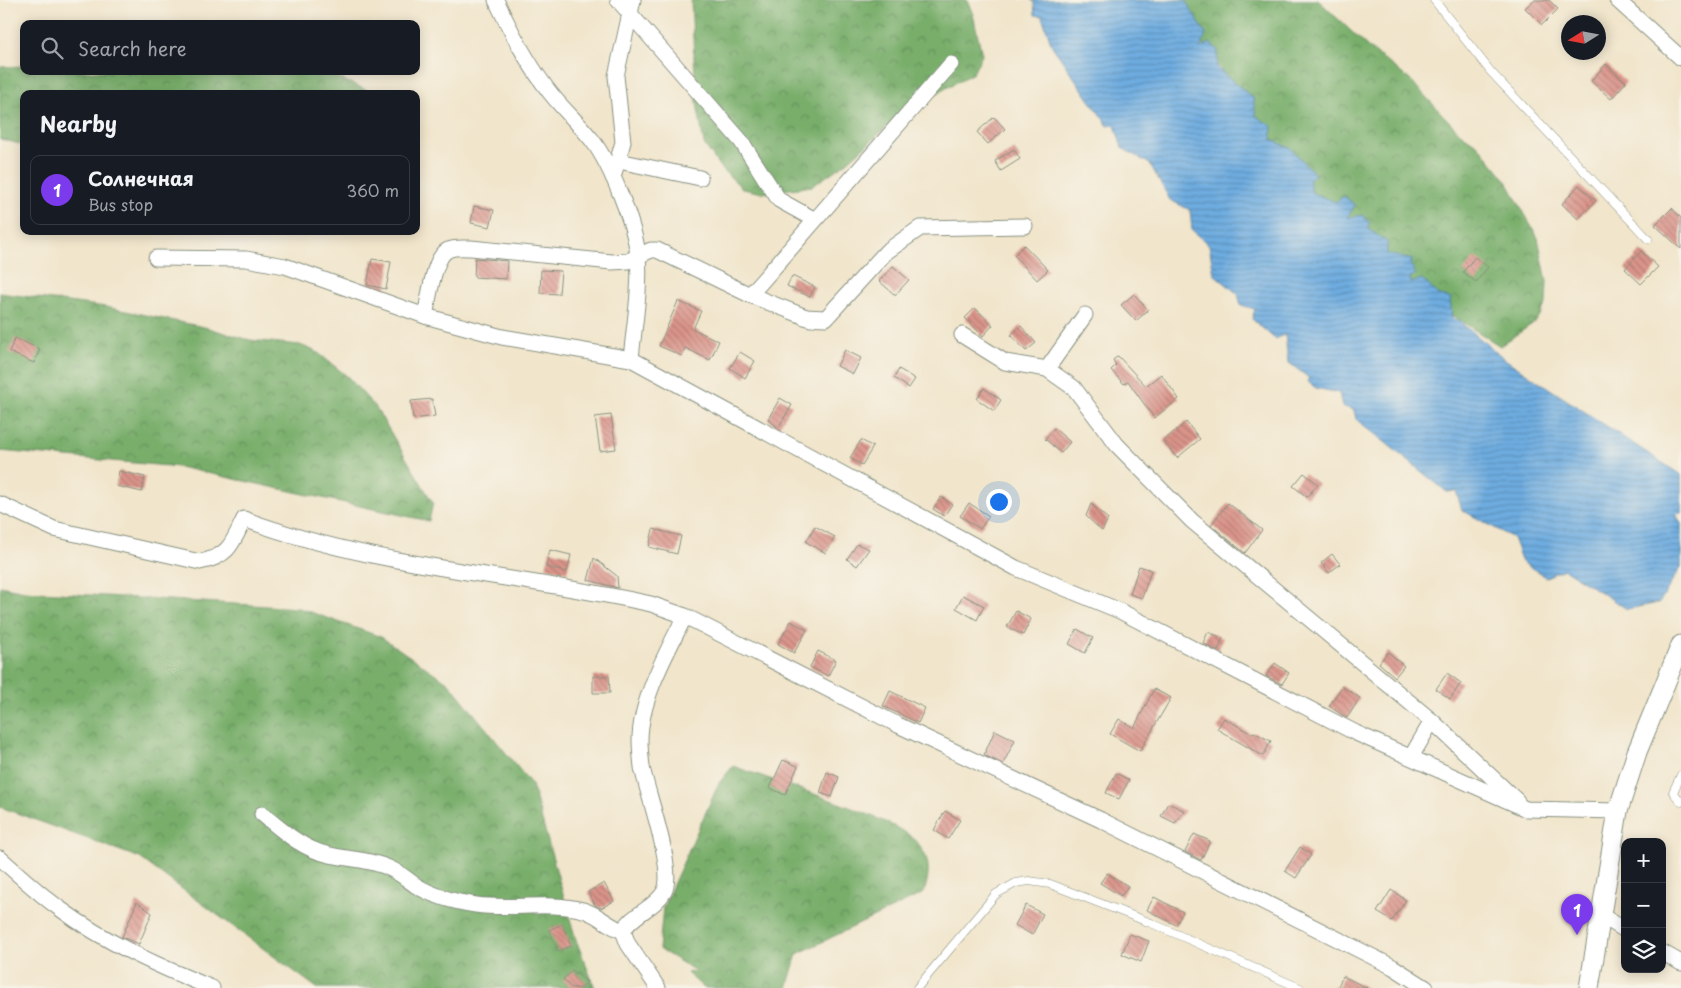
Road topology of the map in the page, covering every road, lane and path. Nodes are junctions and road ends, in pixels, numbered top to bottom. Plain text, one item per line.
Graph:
1 (496, 0) edge
2 (618, 0) edge
3 (1434, 0) edge
4 (1617, 0) edge
5 (632, 6) edge
6 (1681, 58) edge
7 (951, 64) dead end
8 (619, 161) junction
9 (613, 176) junction
10 (700, 178) dead end
11 (815, 220) junction
12 (1025, 226) dead end
13 (1648, 239) dead end
14 (638, 257) junction
15 (156, 258) dead end
16 (750, 295) junction
17 (1085, 315) dead end
18 (425, 316) junction
19 (962, 335) dead end
20 (631, 359) junction
21 (1046, 369) junction
22 (0, 504) edge
23 (685, 616) junction
24 (1681, 645) edge
25 (1678, 670) edge
26 (1432, 721) junction
27 (1411, 757) junction
28 (1681, 775) edge
29 (1681, 802) edge
30 (1526, 809) junction
31 (1618, 811) junction
32 (262, 814) dead end
33 (0, 858) edge
34 (1602, 916) junction
35 (1622, 928) edge
36 (623, 931) junction
37 (1666, 954) edge
38 (1681, 963) edge
39 (212, 988) edge
40 (658, 988) edge
41 (917, 988) edge
42 (1300, 988) edge
43 (1426, 988) edge
44 (1588, 988) edge

1 - 9 street
2 - 5 street
3 - 13 lane
4 - 6 street
5 - 8 street
5 - 11 street
7 - 11 street
8 - 9 street
8 - 10 street
9 - 14 street
11 - 16 street
12 - 16 street
14 - 16 street
14 - 18 street
14 - 20 street
15 - 18 street
17 - 21 street
18 - 20 street
19 - 21 street
20 - 27 street
21 - 26 street
22 - 23 street
23 - 36 street
23 - 43 street
24 - 25 street
25 - 31 street
26 - 27 street
26 - 30 street
27 - 30 street
28 - 29 lane
30 - 31 street
31 - 34 street
32 - 36 street
33 - 39 street
34 - 35 street
34 - 44 street
36 - 40 street
37 - 38 street
41 - 42 lane

